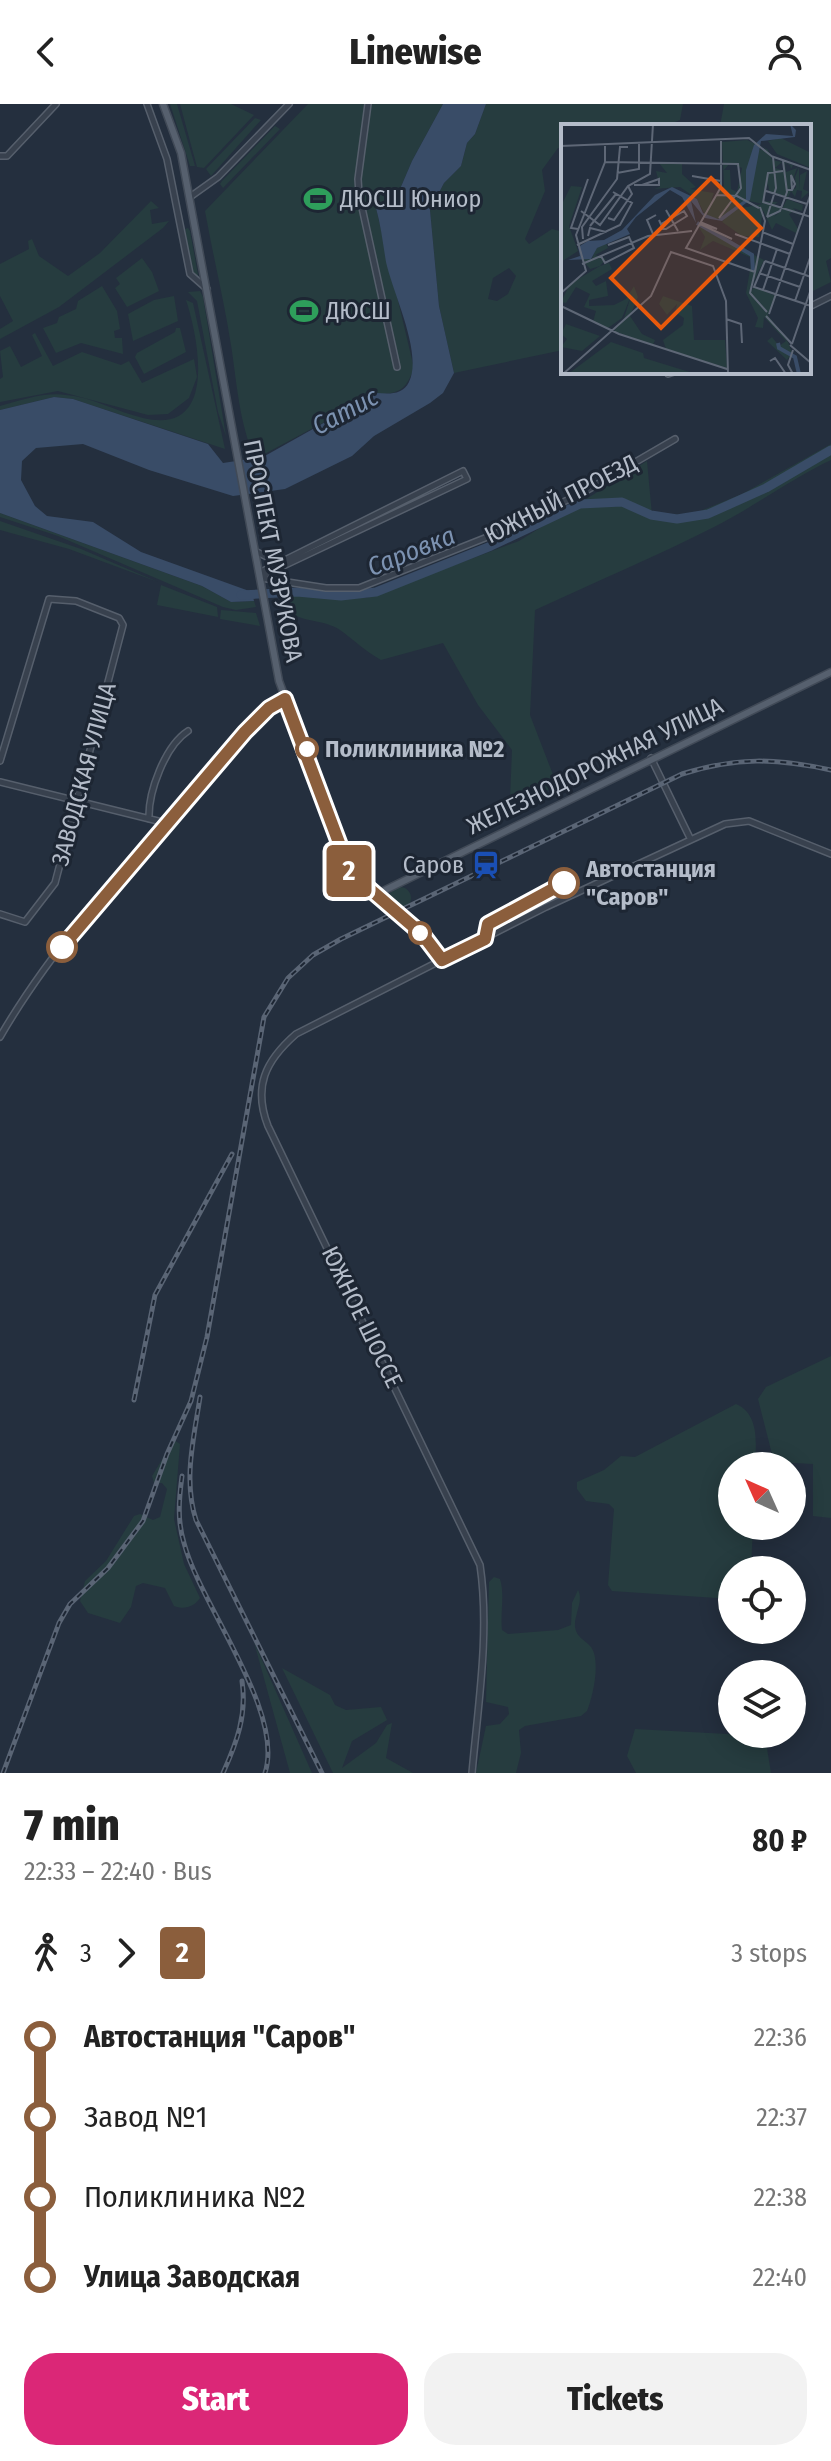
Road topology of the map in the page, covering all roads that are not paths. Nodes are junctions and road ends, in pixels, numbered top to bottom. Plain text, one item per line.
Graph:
1 (56, 104) edge
2 (147, 104) edge
3 (163, 104) edge
4 (289, 104) edge
5 (368, 104) edge
6 (0, 156) edge
7 (190, 197) junction
8 (207, 289) junction
9 (831, 296) edge
10 (811, 306) edge
11 (397, 367) dead end
12 (675, 439) dead end
13 (255, 551) junction
14 (283, 559) junction
15 (260, 578) junction
16 (831, 672) edge
17 (285, 699) junction
18 (188, 731) dead end
19 (651, 758) junction
20 (0, 761) edge
21 (0, 782) edge
22 (76, 801) junction
23 (149, 819) junction
24 (166, 823) junction
25 (690, 838) junction
26 (831, 854) edge
27 (375, 895) junction
28 (0, 914) edge
29 (442, 960) junction
30 (0, 1037) edge
31 (472, 1773) edge

1 - 6 street
2 - 8 street
3 - 7 main road, ПРОСПЕКТ МУЗРУКОВА
4 - 7 street
5 - 11 street
7 - 8 main road, ПРОСПЕКТ МУЗРУКОВА
8 - 13 main road, ПРОСПЕКТ МУЗРУКОВА
9 - 10 street
12 - 15 street, ЮЖНЫЙ ПРОЕЗД
13 - 14 street
13 - 15 main road, ПРОСПЕКТ МУЗРУКОВА
14 - 15 street
14 - 15 street
15 - 17 main road, ПРОСПЕКТ МУЗРУКОВА
16 - 19 main road, ЖЕЛЕЗНОДОРОЖНАЯ УЛИЦА
17 - 24 street
17 - 27 main road, ПРОСПЕКТ МУЗРУКОВА
18 - 23 street
19 - 25 street
19 - 27 main road, ЖЕЛЕЗНОДОРОЖНАЯ УЛИЦА
20 - 22 street, ЗАВОДСКАЯ УЛИЦА
21 - 22 street
22 - 23 street
22 - 28 street, ЗАВОДСКАЯ УЛИЦА
23 - 24 street
24 - 30 street
25 - 26 street, ЮЖНОЕ ШОССЕ
25 - 29 street, ЮЖНОЕ ШОССЕ
27 - 29 street, ПРОСПЕКТ МУЗРУКОВА
29 - 31 street, ЮЖНОЕ ШОССЕ

